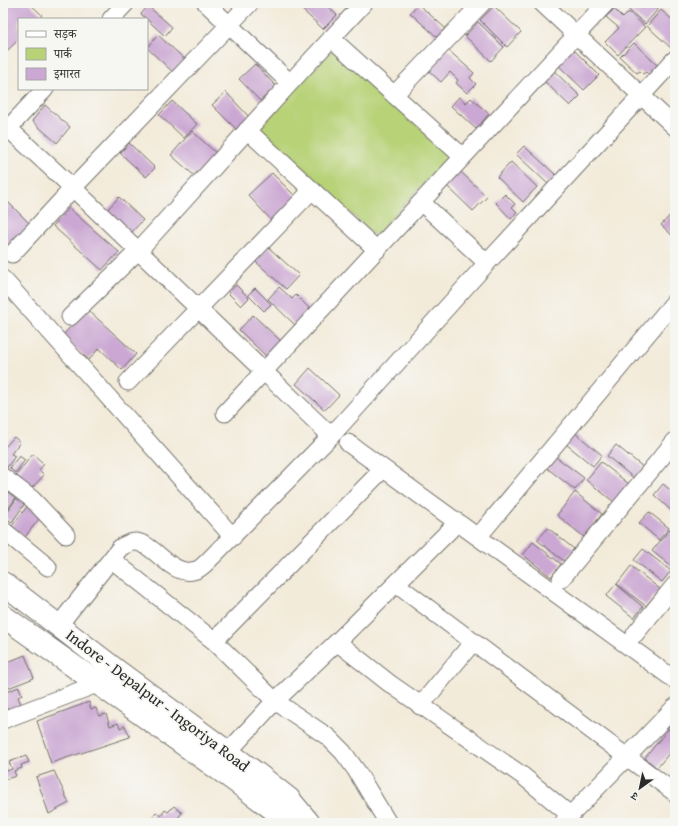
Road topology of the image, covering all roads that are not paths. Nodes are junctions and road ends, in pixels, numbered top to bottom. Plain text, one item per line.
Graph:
1 (126, 3) edge
2 (206, 3) edge
3 (250, 3) edge
4 (364, 3) edge
5 (482, 3) edge
6 (542, 3) edge
7 (606, 3) edge
8 (112, 18) edge
9 (229, 25) junction
10 (576, 35) junction
11 (331, 38) junction
12 (675, 59) edge
13 (290, 83) junction
14 (44, 90) edge
15 (394, 95) junction
16 (642, 96) junction
17 (675, 127) edge
18 (247, 130) junction
19 (6, 131) edge
20 (463, 157) junction
21 (73, 188) junction
22 (312, 190) junction
23 (421, 202) junction
24 (377, 250) junction
25 (138, 251) junction
26 (12, 254) dead end
27 (487, 263) junction
28 (3, 279) edge
29 (675, 301) edge
30 (199, 310) junction
31 (70, 317) dead end
32 (264, 372) junction
33 (128, 382) dead end
34 (225, 413) dead end
35 (330, 436) junction
36 (675, 441) edge
37 (348, 443) dead end
38 (383, 469) junction
39 (3, 477) edge
40 (458, 522) junction
41 (3, 530) edge
42 (66, 534) dead end
43 (233, 537) junction
44 (478, 537) junction
45 (111, 559) junction
46 (48, 567) dead end
47 (561, 579) dead end
48 (3, 583) edge
49 (396, 584) junction
50 (675, 585) edge
51 (3, 616) edge
52 (58, 626) junction
53 (635, 634) dead end
54 (214, 641) junction
55 (337, 642) junction
56 (473, 642) junction
57 (675, 680) edge
58 (97, 684) junction
59 (275, 701) junction
60 (420, 706) junction
61 (675, 707) edge
62 (3, 720) edge
63 (228, 752) junction
64 (626, 757) junction
65 (675, 793) edge
66 (566, 819) edge
67 (285, 823) edge
68 (309, 823) edge
69 (388, 823) edge

1 - 8 street
2 - 9 street
3 - 9 street
4 - 11 street
5 - 15 street
6 - 10 street
7 - 10 street
9 - 13 street
9 - 21 street
10 - 16 street
10 - 20 street
11 - 13 street
11 - 15 street
12 - 16 street
13 - 18 street
14 - 19 street
15 - 20 street
16 - 17 street
16 - 27 street
18 - 22 street
18 - 25 street
19 - 21 street
20 - 23 street
21 - 25 street
21 - 26 street
22 - 24 street
22 - 30 street
23 - 24 street
23 - 27 street
24 - 32 street
25 - 30 street
25 - 31 street
27 - 35 street
28 - 43 street
29 - 44 street
30 - 32 street
30 - 33 street
32 - 34 street
32 - 35 street
35 - 43 street
36 - 47 street
37 - 38 street
38 - 40 street
38 - 54 street
39 - 42 street
40 - 44 street
40 - 49 street
41 - 46 street
43 - 45 street
44 - 57 street
45 - 52 street
45 - 54 street
48 - 52 main road, Indore - Depalpur - Ingoriya Road
49 - 55 street
49 - 56 street
50 - 53 street
51 - 58 main road, Indore - Depalpur - Ingoriya Road
52 - 63 main road, Indore - Depalpur - Ingoriya Road
54 - 59 street
55 - 59 street
55 - 60 street
56 - 60 street
56 - 64 street
58 - 62 street
58 - 67 main road, Indore - Depalpur - Ingoriya Road
59 - 63 street
59 - 69 street
60 - 66 street
61 - 64 street
63 - 68 main road, Indore - Depalpur - Ingoriya Road
64 - 65 street
64 - 66 street

